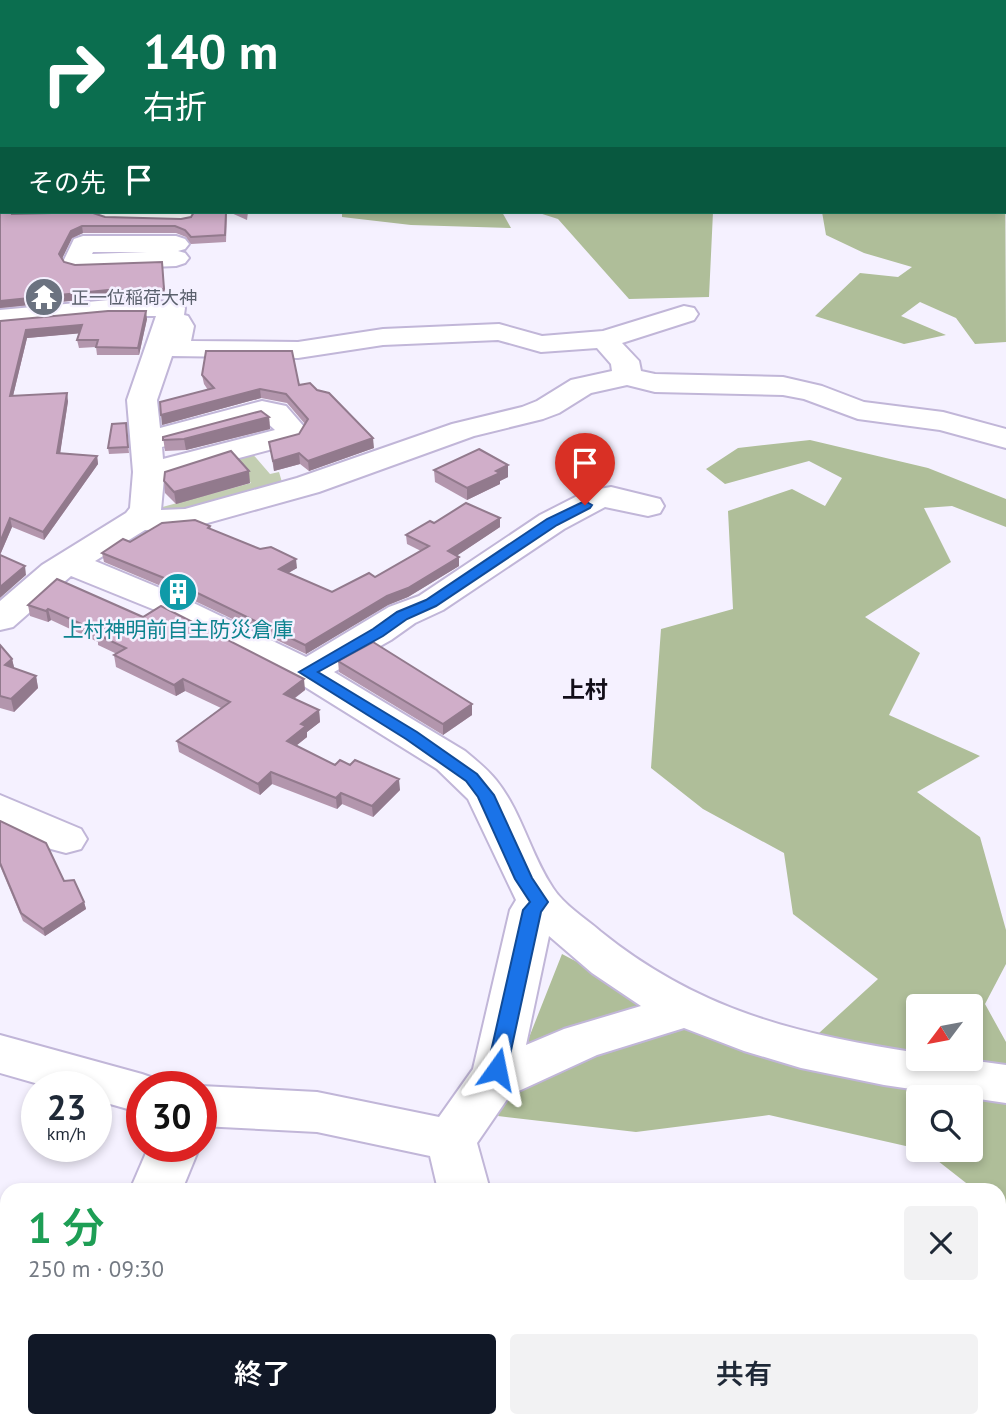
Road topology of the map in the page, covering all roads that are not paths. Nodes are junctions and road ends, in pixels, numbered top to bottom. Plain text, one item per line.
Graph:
1 (106, 214) edge
2 (183, 214) edge
3 (684, 314) dead end
4 (170, 315) junction
5 (0, 318) edge
6 (606, 339) junction
7 (627, 376) junction
8 (1006, 439) edge
9 (145, 442) junction
10 (149, 472) junction
11 (648, 506) dead end
12 (138, 520) junction
13 (69, 563) junction
14 (0, 619) edge
15 (307, 672) junction
16 (0, 809) edge
17 (66, 839) dead end
18 (539, 902) junction
19 (687, 1010) junction
20 (0, 1054) edge
21 (493, 1081) junction
22 (1006, 1084) edge
23 (126, 1089) edge
24 (217, 1108) edge
25 (451, 1140) junction
26 (168, 1162) edge
27 (159, 1183) edge
28 (462, 1183) edge

1 - 2 street
2 - 4 street
3 - 6 street
4 - 5 street
4 - 6 street
4 - 9 street
6 - 7 street
7 - 8 street
7 - 12 street
9 - 10 street
9 - 10 street
10 - 12 street
11 - 15 street
12 - 13 street
13 - 14 street
13 - 15 street
15 - 18 street
16 - 17 street
18 - 19 street
18 - 21 street
19 - 21 street
19 - 22 street
20 - 23 street
21 - 25 street
24 - 25 street
25 - 28 street
26 - 27 street

